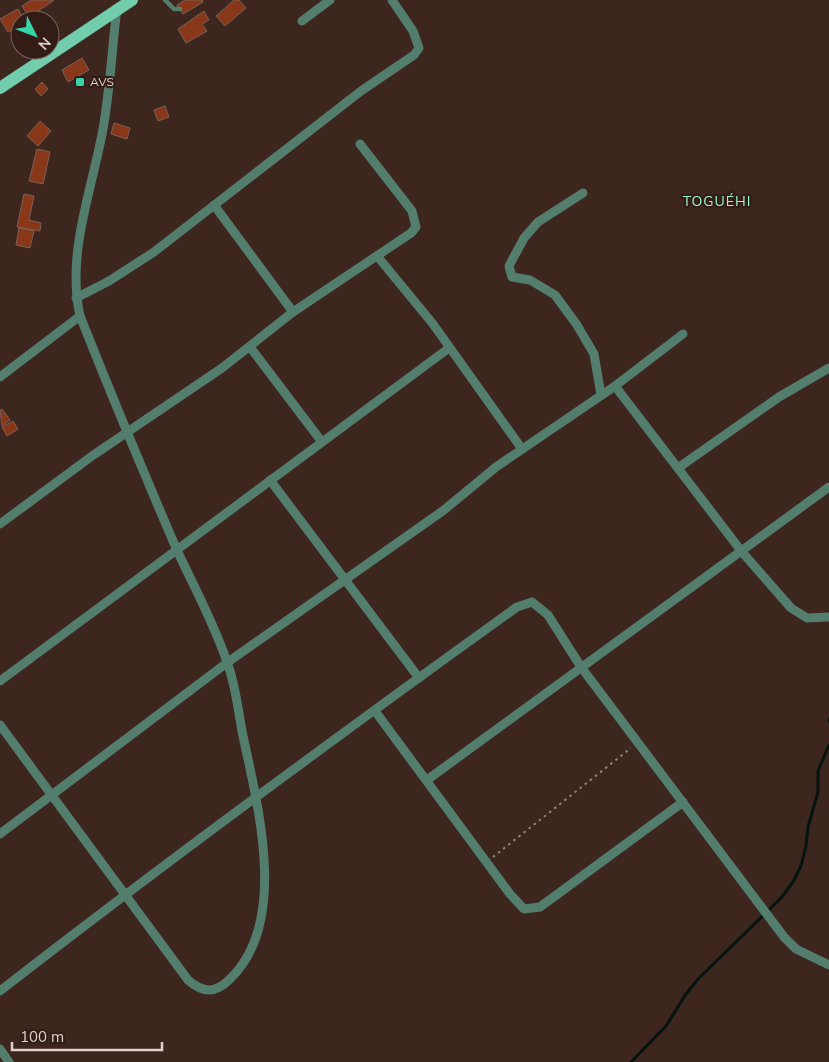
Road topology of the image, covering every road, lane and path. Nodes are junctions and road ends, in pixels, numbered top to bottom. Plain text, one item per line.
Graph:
1 (132, 0) edge
2 (164, 0) edge
3 (330, 0) edge
4 (395, 1) edge
5 (117, 8) junction
6 (180, 9) dead end
7 (302, 21) dead end
8 (0, 88) edge
9 (360, 144) dead end
10 (583, 192) dead end
11 (214, 205) junction
12 (378, 257) junction
13 (76, 298) junction
14 (293, 312) junction
15 (80, 316) junction
16 (683, 334) dead end
17 (250, 347) junction
18 (449, 348) junction
19 (829, 368) edge
20 (0, 376) edge
21 (615, 386) junction
22 (601, 396) junction
23 (126, 432) junction
24 (322, 442) junction
25 (522, 449) junction
26 (678, 468) junction
27 (270, 480) junction
28 (829, 487) edge
29 (0, 524) edge
30 (177, 550) junction
31 (742, 552) junction
32 (346, 579) junction
33 (829, 617) edge
34 (228, 662) junction
35 (581, 667) junction
36 (419, 678) junction
37 (0, 681) edge
38 (375, 711) junction
39 (0, 725) edge
40 (638, 742) junction
41 (427, 780) junction
42 (52, 794) junction
43 (255, 798) junction
44 (683, 802) junction
45 (0, 834) edge
46 (487, 862) junction
47 (124, 894) junction
48 (829, 965) edge
49 (0, 991) edge
50 (0, 1049) edge
51 (9, 1062) edge

1 - 5 main road
2 - 6 lane
3 - 7 street
4 - 11 street
5 - 8 main road
5 - 13 street
9 - 12 street
10 - 22 street
11 - 13 street
11 - 14 street
12 - 14 street
12 - 18 street
13 - 15 street
14 - 17 street
15 - 20 street
15 - 23 street
16 - 21 street
17 - 23 street
17 - 24 street
18 - 24 street
18 - 25 street
19 - 26 street
21 - 22 street
21 - 26 street
22 - 25 street
23 - 29 street
23 - 30 street
24 - 27 street
25 - 32 street
26 - 31 street
27 - 30 street
27 - 32 street
28 - 31 street
30 - 34 street
30 - 37 street
31 - 33 street
31 - 35 street
32 - 34 street
32 - 36 street
34 - 42 street
34 - 43 street
35 - 36 street
35 - 40 street
35 - 41 street
36 - 38 street
38 - 41 street
38 - 43 street
39 - 42 street
40 - 44 street
40 - 46 path
41 - 46 street
42 - 45 street
42 - 47 street
43 - 47 street
43 - 47 street
44 - 46 street
44 - 48 street
47 - 49 street
50 - 51 street

